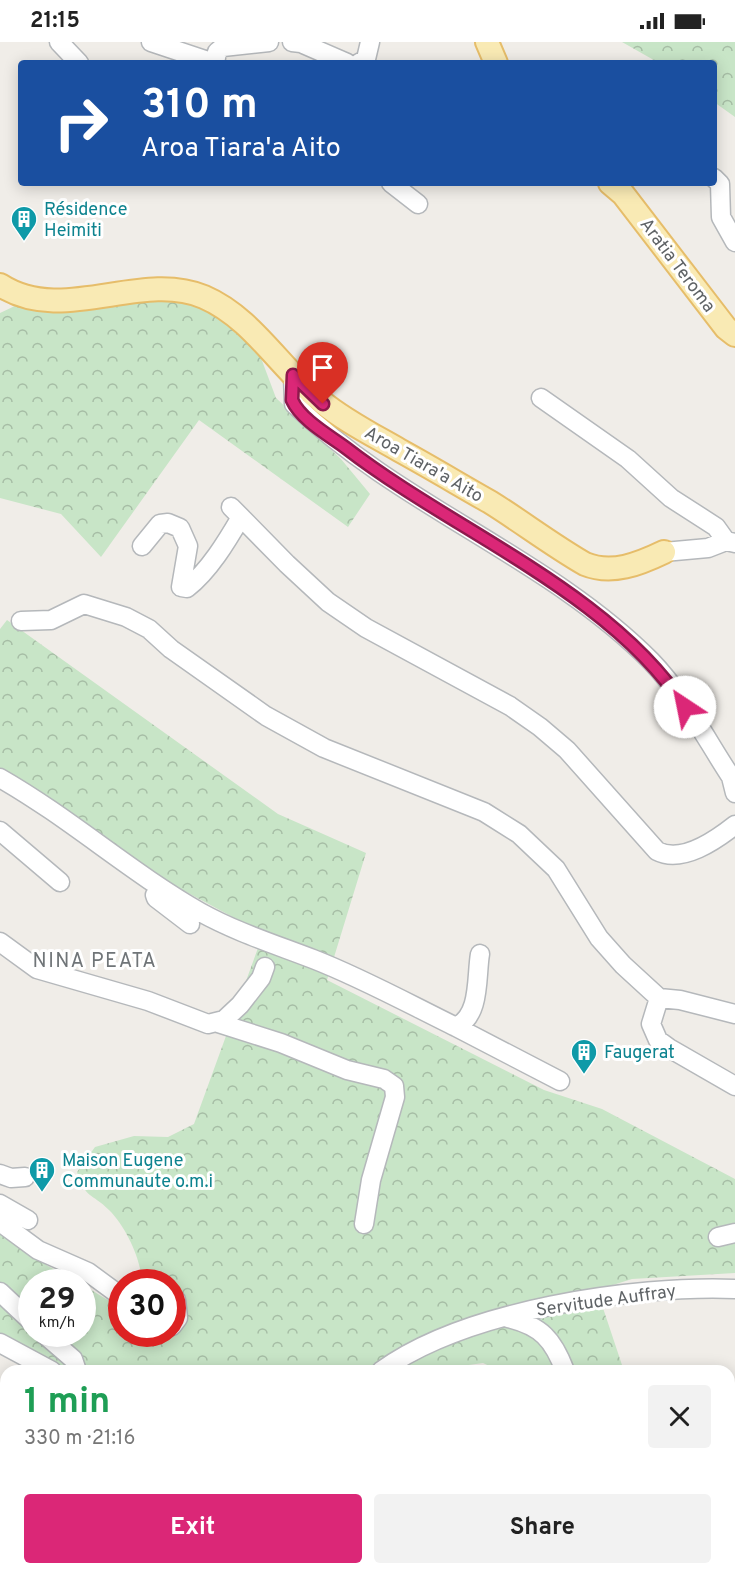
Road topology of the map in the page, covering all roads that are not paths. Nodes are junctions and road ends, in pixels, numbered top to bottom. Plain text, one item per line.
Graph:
1 (59, 42) edge
2 (151, 42) edge
3 (269, 42) edge
4 (292, 42) edge
5 (370, 42) edge
6 (487, 42) edge
7 (76, 60) edge
8 (205, 60) edge
9 (215, 60) edge
10 (340, 60) edge
11 (364, 60) edge
12 (495, 60) edge
13 (717, 181) edge
14 (395, 186) edge
15 (621, 187) edge
16 (418, 204) dead end
17 (735, 242) edge
18 (0, 285) edge
19 (735, 335) edge
20 (293, 375) junction
21 (541, 398) dead end
22 (731, 542) edge
23 (142, 546) dead end
24 (664, 552) joint
25 (21, 621) dead end
26 (0, 778) edge
27 (735, 793) edge
28 (735, 825) edge
29 (0, 831) edge
30 (60, 882) dead end
31 (151, 882) junction
32 (190, 924) dead end
33 (0, 942) edge
34 (480, 954) dead end
35 (265, 967) dead end
36 (659, 998) junction
37 (735, 1014) edge
38 (218, 1023) junction
39 (456, 1027) junction
40 (560, 1081) dead end
41 (735, 1086) edge
42 (0, 1174) edge
43 (26, 1177) dead end
44 (0, 1204) edge
45 (28, 1220) dead end
46 (0, 1222) edge
47 (364, 1224) dead end
48 (108, 1287) edge
49 (735, 1289) edge
50 (0, 1292) edge
51 (18, 1309) edge
52 (506, 1317) junction
53 (0, 1343) edge
54 (59, 1347) edge
55 (41, 1365) edge
56 (75, 1365) edge
57 (392, 1365) edge
58 (563, 1365) edge

1 - 7 street
2 - 8 street
3 - 9 street
4 - 10 street
5 - 11 street
6 - 12 main road
13 - 17 street
14 - 16 street
15 - 19 main road, Aratia Teroma
18 - 20 main road, Aroa Tiara'a Aito
20 - 24 main road, Aroa Tiara'a Aito
20 - 27 street
21 - 22 street
22 - 24 street
23 - 28 street
25 - 36 street
26 - 31 street
29 - 30 street
31 - 32 street
31 - 39 street
33 - 38 street
34 - 39 street
35 - 38 street
36 - 37 street
36 - 41 street
38 - 47 street
39 - 40 street
42 - 43 street
44 - 45 street
46 - 48 street
49 - 52 street, Servitude Auffray
50 - 51 street
52 - 57 street, Servitude Auffray
52 - 58 street
53 - 55 street
54 - 56 street

